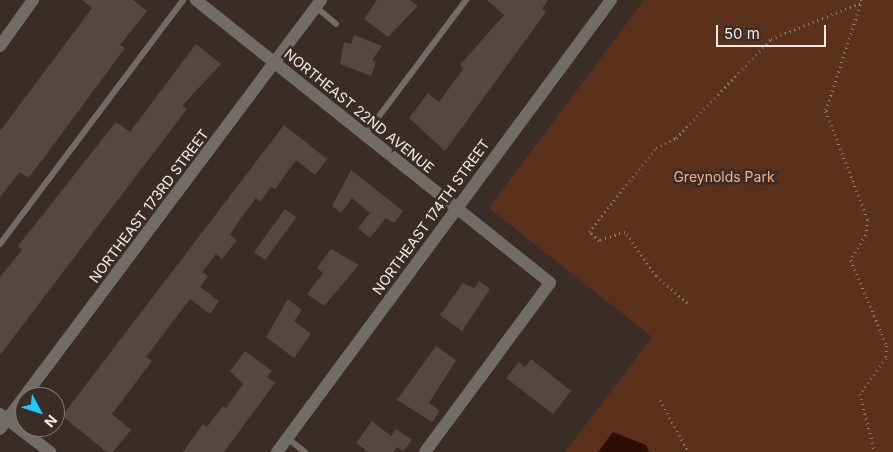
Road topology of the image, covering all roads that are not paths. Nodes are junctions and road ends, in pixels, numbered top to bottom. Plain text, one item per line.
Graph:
1 (34, 0) edge
2 (183, 0) edge
3 (196, 0) edge
4 (466, 0) edge
5 (610, 0) edge
6 (319, 3) edge
7 (336, 24) dead end
8 (0, 46) edge
9 (275, 63) junction
10 (365, 135) junction
11 (455, 207) junction
12 (0, 244) edge
13 (2, 421) edge
14 (287, 438) junction
15 (50, 452) edge
16 (277, 452) edge
17 (305, 452) edge
18 (424, 452) edge

1 - 8 street
2 - 12 lane
3 - 9 street, NORTHEAST 22ND AVENUE
4 - 10 lane
5 - 11 street, NORTHEAST 174TH STREET
6 - 7 lane
6 - 9 street, NORTHEAST 173RD STREET
9 - 10 street, NORTHEAST 22ND AVENUE
9 - 13 street, NORTHEAST 173RD STREET
10 - 11 street, NORTHEAST 22ND AVENUE
11 - 14 street, NORTHEAST 174TH STREET
11 - 18 street, NORTHEAST 22ND AVENUE
13 - 15 street
14 - 16 street, NORTHEAST 174TH STREET
14 - 17 lane

